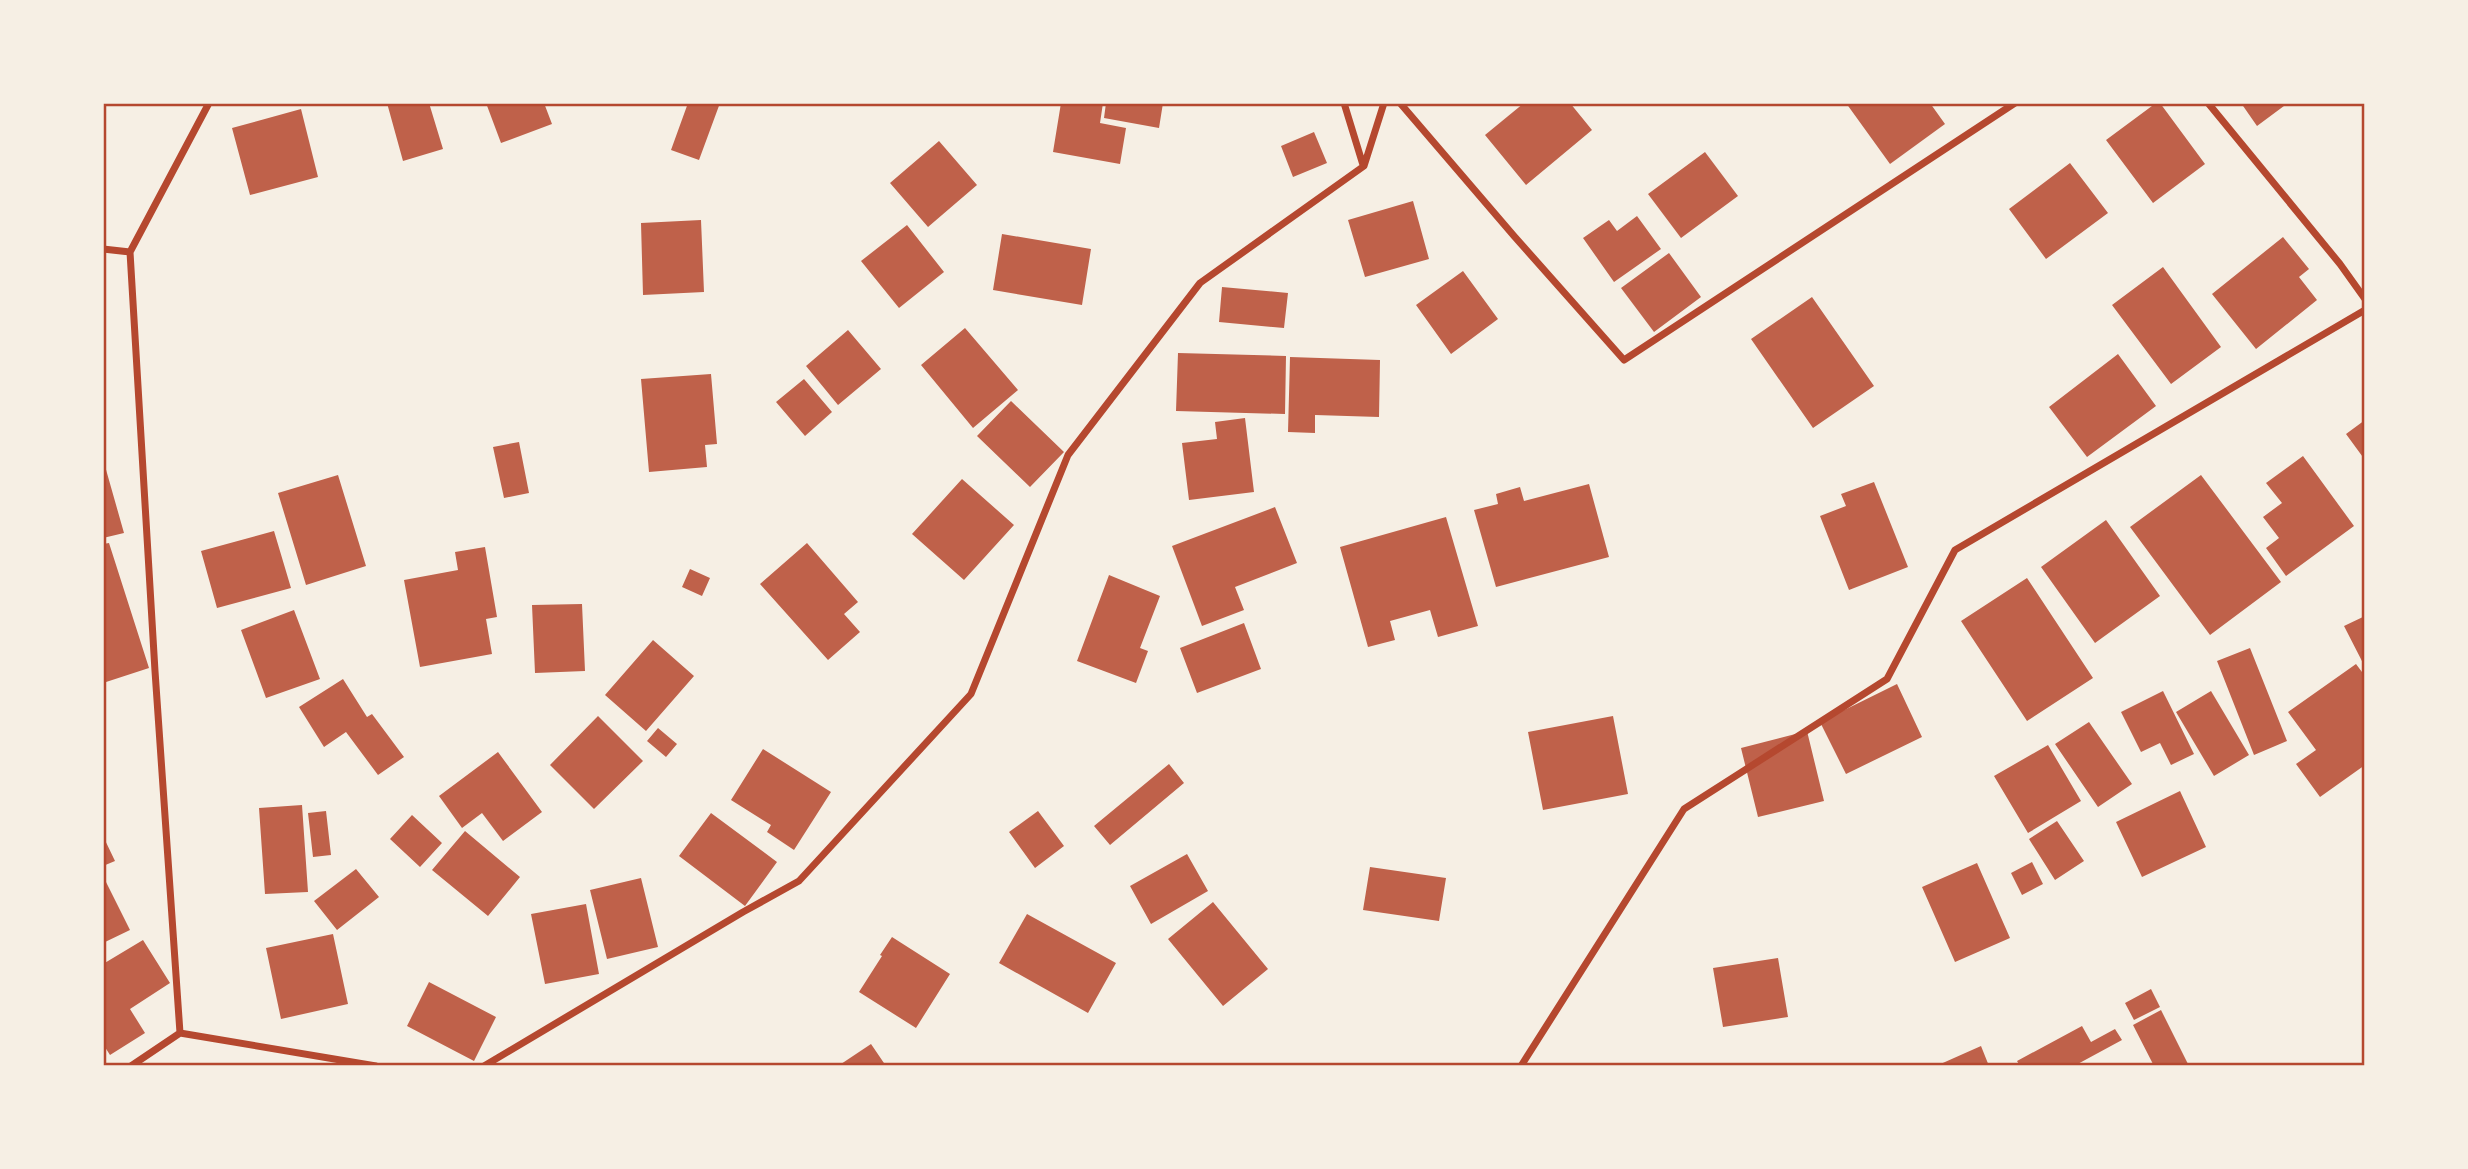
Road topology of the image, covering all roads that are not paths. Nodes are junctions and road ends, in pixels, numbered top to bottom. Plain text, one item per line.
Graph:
1 (209, 103) edge
2 (1344, 103) edge
3 (1384, 103) edge
4 (1400, 103) edge
5 (2015, 103) edge
6 (2208, 103) edge
7 (1364, 166) junction
8 (103, 249) edge
9 (130, 252) junction
10 (2365, 299) edge
11 (2365, 310) edge
12 (180, 1033) junction
13 (131, 1066) edge
14 (376, 1066) edge
15 (484, 1066) edge
16 (1521, 1066) edge

1 - 9 street
2 - 7 street
3 - 7 street
4 - 5 street
6 - 10 street
7 - 15 street
8 - 9 street
9 - 12 street
11 - 16 street
12 - 13 street
12 - 14 street

